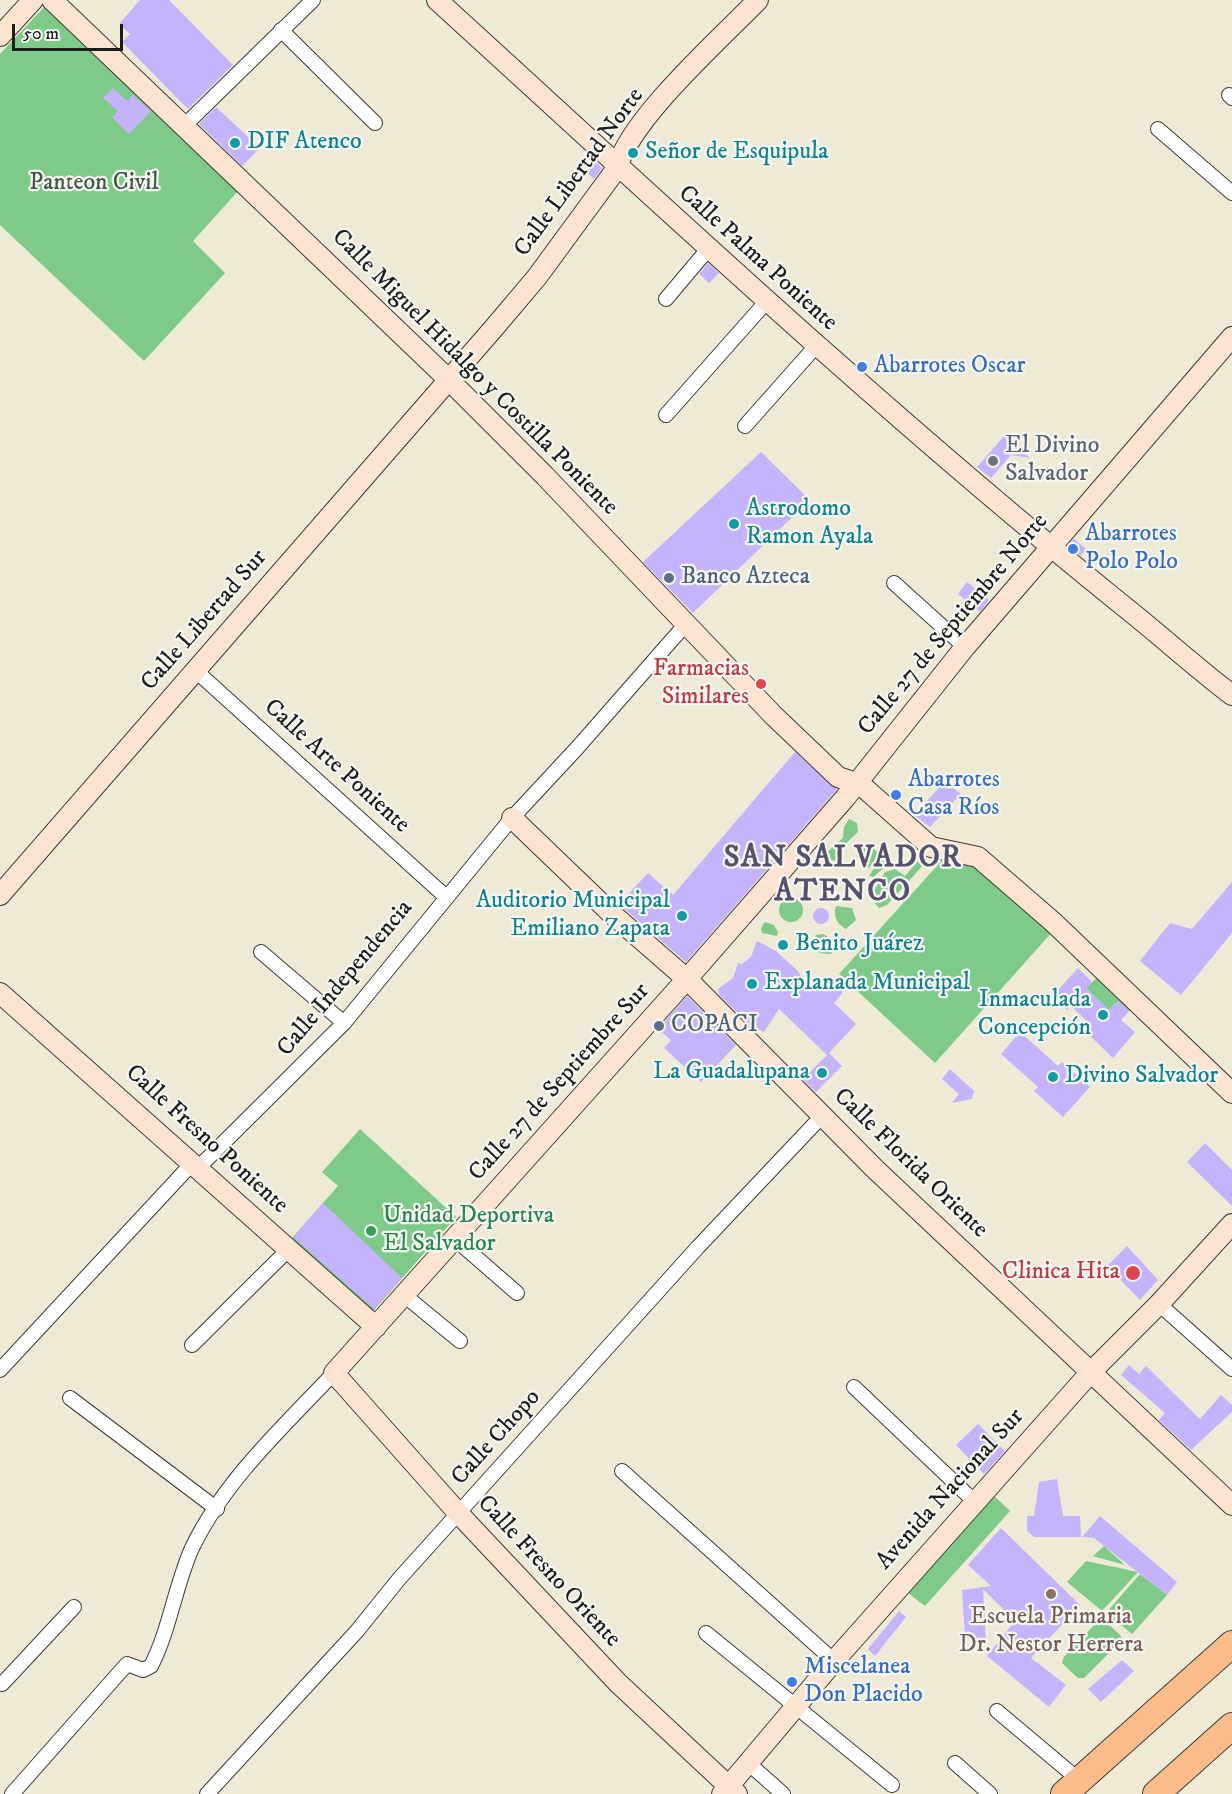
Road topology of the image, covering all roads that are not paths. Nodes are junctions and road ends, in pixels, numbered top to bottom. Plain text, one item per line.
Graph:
1 (33, 0) edge
2 (52, 0) edge
3 (313, 0) edge
4 (437, 0) edge
5 (758, 0) edge
6 (282, 30) junction
7 (0, 36) edge
8 (375, 123) dead end
9 (184, 126) junction
10 (1158, 129) dead end
11 (617, 168) junction
12 (1232, 193) edge
13 (709, 248) junction
14 (666, 299) dead end
15 (767, 301) junction
16 (1232, 337) edge
17 (816, 346) junction
18 (448, 379) junction
19 (666, 416) dead end
20 (744, 426) dead end
21 (1051, 548) junction
22 (894, 583) dead end
23 (684, 625) junction
24 (965, 647) junction
25 (196, 671) junction
26 (1232, 695) edge
27 (856, 782) junction
28 (512, 818) junction
29 (0, 895) edge
30 (445, 896) junction
31 (261, 952) dead end
32 (686, 980) junction
33 (0, 993) edge
34 (344, 1023) junction
35 (1232, 1093) edge
36 (823, 1115) junction
37 (196, 1167) junction
38 (1230, 1229) edge
39 (455, 1239) junction
40 (289, 1249) junction
41 (517, 1293) dead end
42 (404, 1295) junction
43 (1159, 1304) junction
44 (376, 1327) junction
45 (460, 1341) dead end
46 (192, 1345) dead end
47 (1232, 1369) edge
48 (0, 1370) edge
49 (1090, 1372) junction
50 (334, 1373) junction
51 (854, 1388) dead end
52 (70, 1398) dead end
53 (622, 1471) dead end
54 (975, 1502) junction
55 (1232, 1505) edge
56 (217, 1509) junction
57 (459, 1514) junction
58 (74, 1607) dead end
59 (706, 1633) dead end
60 (1232, 1644) edge
61 (834, 1661) junction
62 (2, 1684) dead end
63 (795, 1707) junction
64 (997, 1711) dead end
65 (1232, 1726) edge
66 (747, 1762) junction
67 (956, 1763) dead end
68 (892, 1785) dead end
69 (1072, 1787) edge
70 (729, 1791) edge
71 (12, 1794) edge
72 (207, 1794) edge
73 (783, 1794) edge
74 (990, 1794) edge
75 (1156, 1794) edge

1 - 7 street
2 - 9 street, Calle Miguel Hidalgo y Costilla Poniente
3 - 6 street
4 - 11 street, Calle Palma Poniente
5 - 11 street, Calle Libertad Norte
6 - 8 street
6 - 9 street
9 - 18 street, Calle Miguel Hidalgo y Costilla Poniente
10 - 12 street
11 - 13 street, Calle Palma Poniente
11 - 18 street, Calle Libertad Norte
13 - 14 street
13 - 15 street, Calle Palma Poniente
15 - 17 street, Calle Palma Poniente
15 - 19 street
16 - 21 street, Calle 27 de Septiembre Norte
17 - 20 street
17 - 21 street, Calle Palma Poniente
18 - 23 street, Calle Miguel Hidalgo y Costilla Poniente
18 - 25 street, Calle Libertad Sur
21 - 24 street, Calle 27 de Septiembre Norte
21 - 26 street, Calle Palma Poniente
22 - 24 street
23 - 27 street, Calle Miguel Hidalgo y Costilla Poniente
23 - 28 street, Calle Independencia
24 - 27 street, Calle 27 de Septiembre Norte
25 - 29 street, Calle Libertad Sur
25 - 30 street, Calle Arte Poniente
27 - 32 street, Calle 27 de Septiembre Norte
27 - 35 street, Calle Miguel Hidalgo y Costilla Poniente
28 - 30 street, Calle Independencia
28 - 32 street, Calle Florida Oriente
30 - 34 street, Calle Independencia
31 - 34 street
32 - 36 street, Calle Florida Oriente
32 - 39 street, Calle 27 de Septiembre Sur
33 - 37 street, Calle Fresno Poniente
34 - 37 street, Calle Independencia
36 - 49 street, Calle Florida Oriente
36 - 57 street, Calle Chopo
37 - 40 street, Calle Fresno Poniente
37 - 48 street, Calle Independencia
38 - 43 street, Avenida Nacional Sur
39 - 41 street
39 - 42 street, Calle 27 de Septiembre Sur
40 - 44 street, Calle Fresno Poniente
40 - 46 street
42 - 44 street, Calle 27 de Septiembre Sur
42 - 45 street
43 - 47 street
43 - 49 street, Avenida Nacional Sur
44 - 50 street, Calle 27 de Septiembre Sur
49 - 54 street, Avenida Nacional Sur
49 - 55 street, Calle Florida Oriente
50 - 56 street, Calle 27 de Septiembre Sur
50 - 57 street, Calle Fresno Oriente
51 - 54 street
52 - 56 street
53 - 61 street
54 - 61 street, Avenida Nacional Sur
56 - 71 street, Calle 27 de Septiembre Sur
57 - 70 street, Calle Fresno Oriente
57 - 72 street, Calle Chopo
58 - 62 street
59 - 63 street
60 - 69 highway
61 - 63 street, Avenida Nacional Sur
63 - 66 street, Avenida Nacional Sur
63 - 68 street
64 - 69 street
65 - 75 highway
66 - 70 street, Avenida Nacional Sur
66 - 73 street
67 - 74 street

